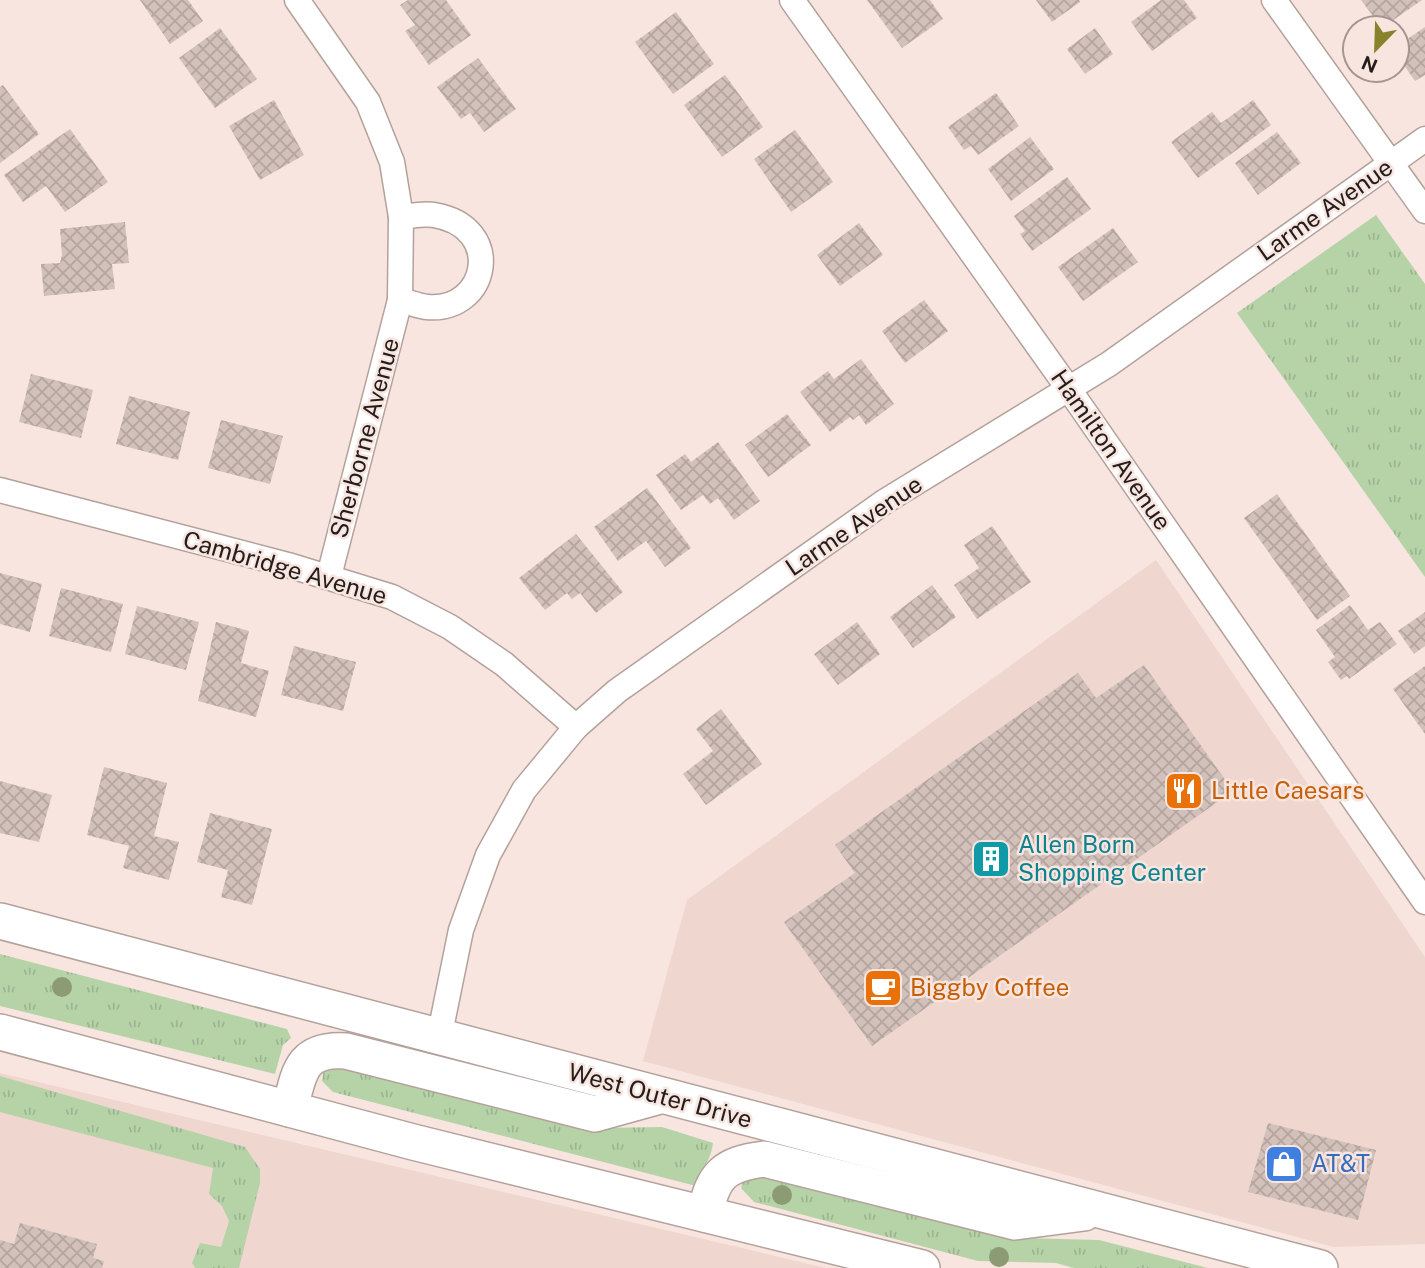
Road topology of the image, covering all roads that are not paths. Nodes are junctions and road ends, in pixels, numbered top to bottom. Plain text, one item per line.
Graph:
1 (297, 0) edge
2 (792, 0) edge
3 (1274, 0) edge
4 (1425, 139) edge
5 (1391, 163) junction
6 (1425, 211) edge
7 (401, 217) junction
8 (400, 300) junction
9 (1068, 388) junction
10 (0, 490) edge
11 (329, 576) junction
12 (576, 727) junction
13 (1425, 902) edge
14 (0, 921) edge
15 (0, 1032) edge
16 (439, 1038) junction
17 (660, 1096) junction
18 (290, 1109) junction
19 (1101, 1211) junction
20 (705, 1214) junction
21 (922, 1268) edge
22 (1320, 1268) edge

1 - 7 street, Sherborne Avenue
2 - 9 street, Hamilton Avenue
3 - 5 street
4 - 5 street, Larme Avenue
5 - 6 street
5 - 9 street, Larme Avenue
7 - 8 street, Sherborne Avenue
7 - 8 street
8 - 11 street, Sherborne Avenue
9 - 12 street, Larme Avenue
9 - 13 street, Hamilton Avenue
10 - 11 street, Cambridge Avenue
11 - 12 street, Cambridge Avenue
12 - 16 street, Larme Avenue
14 - 16 main road, West Outer Drive
15 - 18 main road
16 - 17 main road, West Outer Drive
17 - 18 main road
17 - 19 main road, West Outer Drive
18 - 20 main road
19 - 20 main road
19 - 22 main road, West Outer Drive
20 - 21 main road

